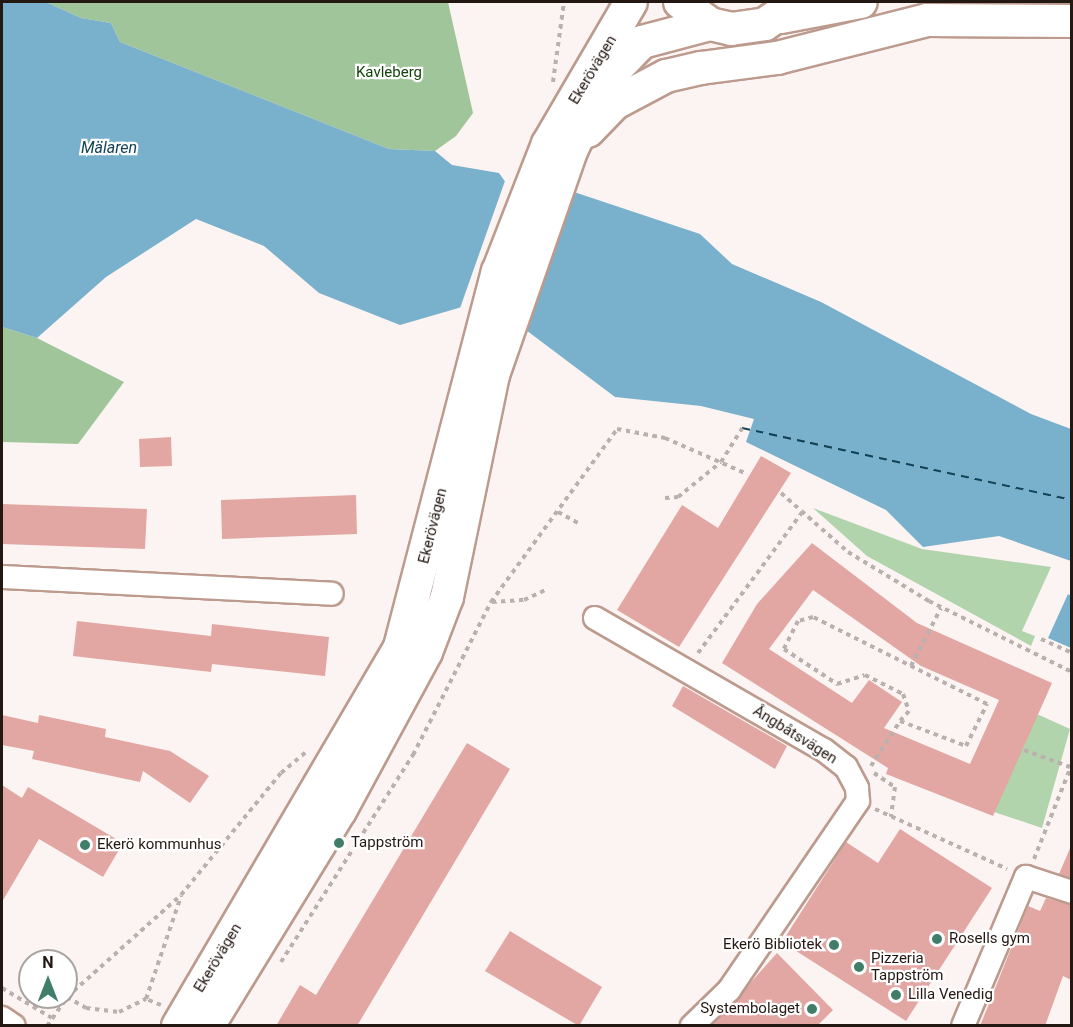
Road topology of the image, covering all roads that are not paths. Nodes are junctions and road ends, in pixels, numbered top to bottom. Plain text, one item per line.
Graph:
1 (631, 2) edge
2 (680, 2) edge
3 (861, 2) edge
4 (945, 2) edge
5 (790, 9) edge
6 (1071, 12) edge
7 (1071, 21) edge
8 (710, 24) junction
9 (564, 146) junction
10 (2, 577) edge
11 (332, 594) dead end
12 (595, 618) dead end
13 (1071, 892) edge
14 (172, 1016) edge
15 (2, 1018) edge
16 (14, 1026) edge
17 (208, 1026) edge
18 (692, 1026) edge
19 (963, 1026) edge

1 - 9 main road, Ekerövägen
2 - 8 main road
3 - 5 main road
4 - 6 main road
5 - 8 main road
7 - 9 main road, Ekerövägen
8 - 9 main road, Ekerövägen
9 - 14 main road, Ekerövägen
9 - 17 main road, Ekerövägen
10 - 11 street
12 - 18 street, Ångbåtsvägen
13 - 19 street
15 - 16 street

